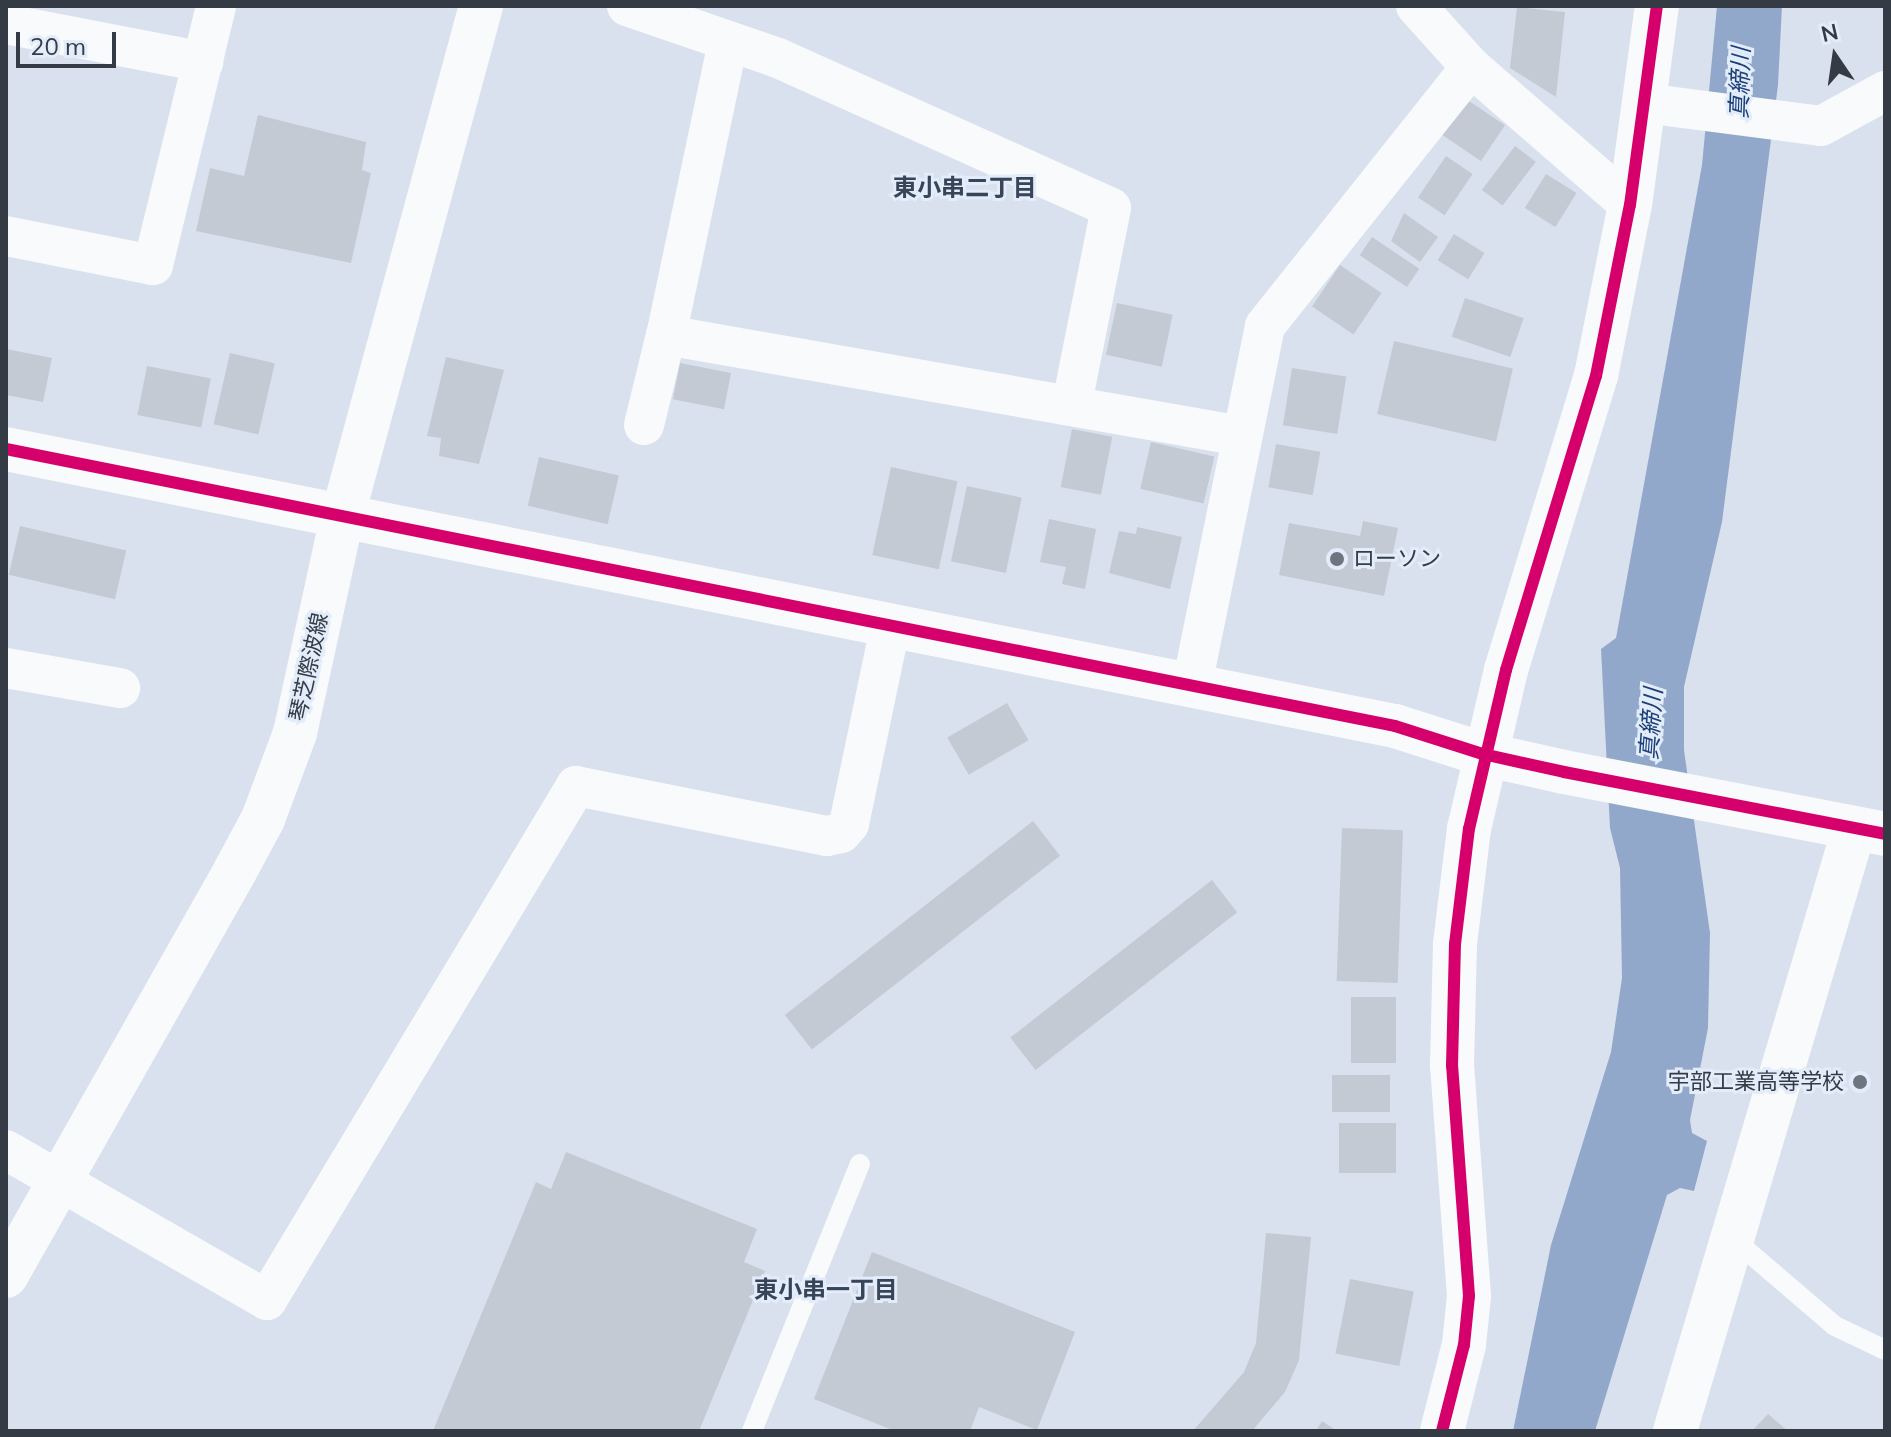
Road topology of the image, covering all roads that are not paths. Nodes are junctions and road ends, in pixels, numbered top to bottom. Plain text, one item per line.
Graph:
1 (216, 6) edge
2 (481, 6) edge
3 (627, 6) edge
4 (1416, 6) edge
5 (1657, 6) edge
6 (6, 24) edge
7 (728, 42) junction
8 (203, 62) junction
9 (1471, 67) junction
10 (1885, 91) edge
11 (1657, 105) junction
12 (1630, 205) junction
13 (6, 236) edge
14 (666, 335) junction
15 (1072, 403) junction
16 (644, 425) dead end
17 (1241, 436) junction
18 (6, 449) edge
19 (342, 518) junction
20 (890, 628) junction
21 (6, 668) edge
22 (1192, 685) junction
23 (120, 688) dead end
24 (1483, 754) junction
25 (1870, 831) edge
26 (6, 1150) edge
27 (860, 1164) dead end
28 (59, 1179) junction
29 (1731, 1237) junction
30 (6, 1276) edge
31 (1885, 1350) edge
32 (752, 1431) edge
33 (1442, 1431) edge
34 (1675, 1431) edge

1 - 8 street
2 - 19 street, 琴芝際波線
3 - 7 street
4 - 9 street
5 - 11 street
6 - 8 street
7 - 14 street
7 - 15 street
8 - 13 street
9 - 12 street
9 - 17 street
10 - 11 street
11 - 12 street
12 - 24 street
14 - 15 street
14 - 16 street
15 - 17 street
17 - 22 street
18 - 19 street
19 - 20 street
19 - 28 street, 琴芝際波線
20 - 22 street
20 - 28 street
21 - 23 street
22 - 24 street
24 - 25 street
24 - 33 street
25 - 29 street
26 - 28 street
27 - 32 lane
28 - 30 street, 琴芝際波線
29 - 31 lane
29 - 34 street

